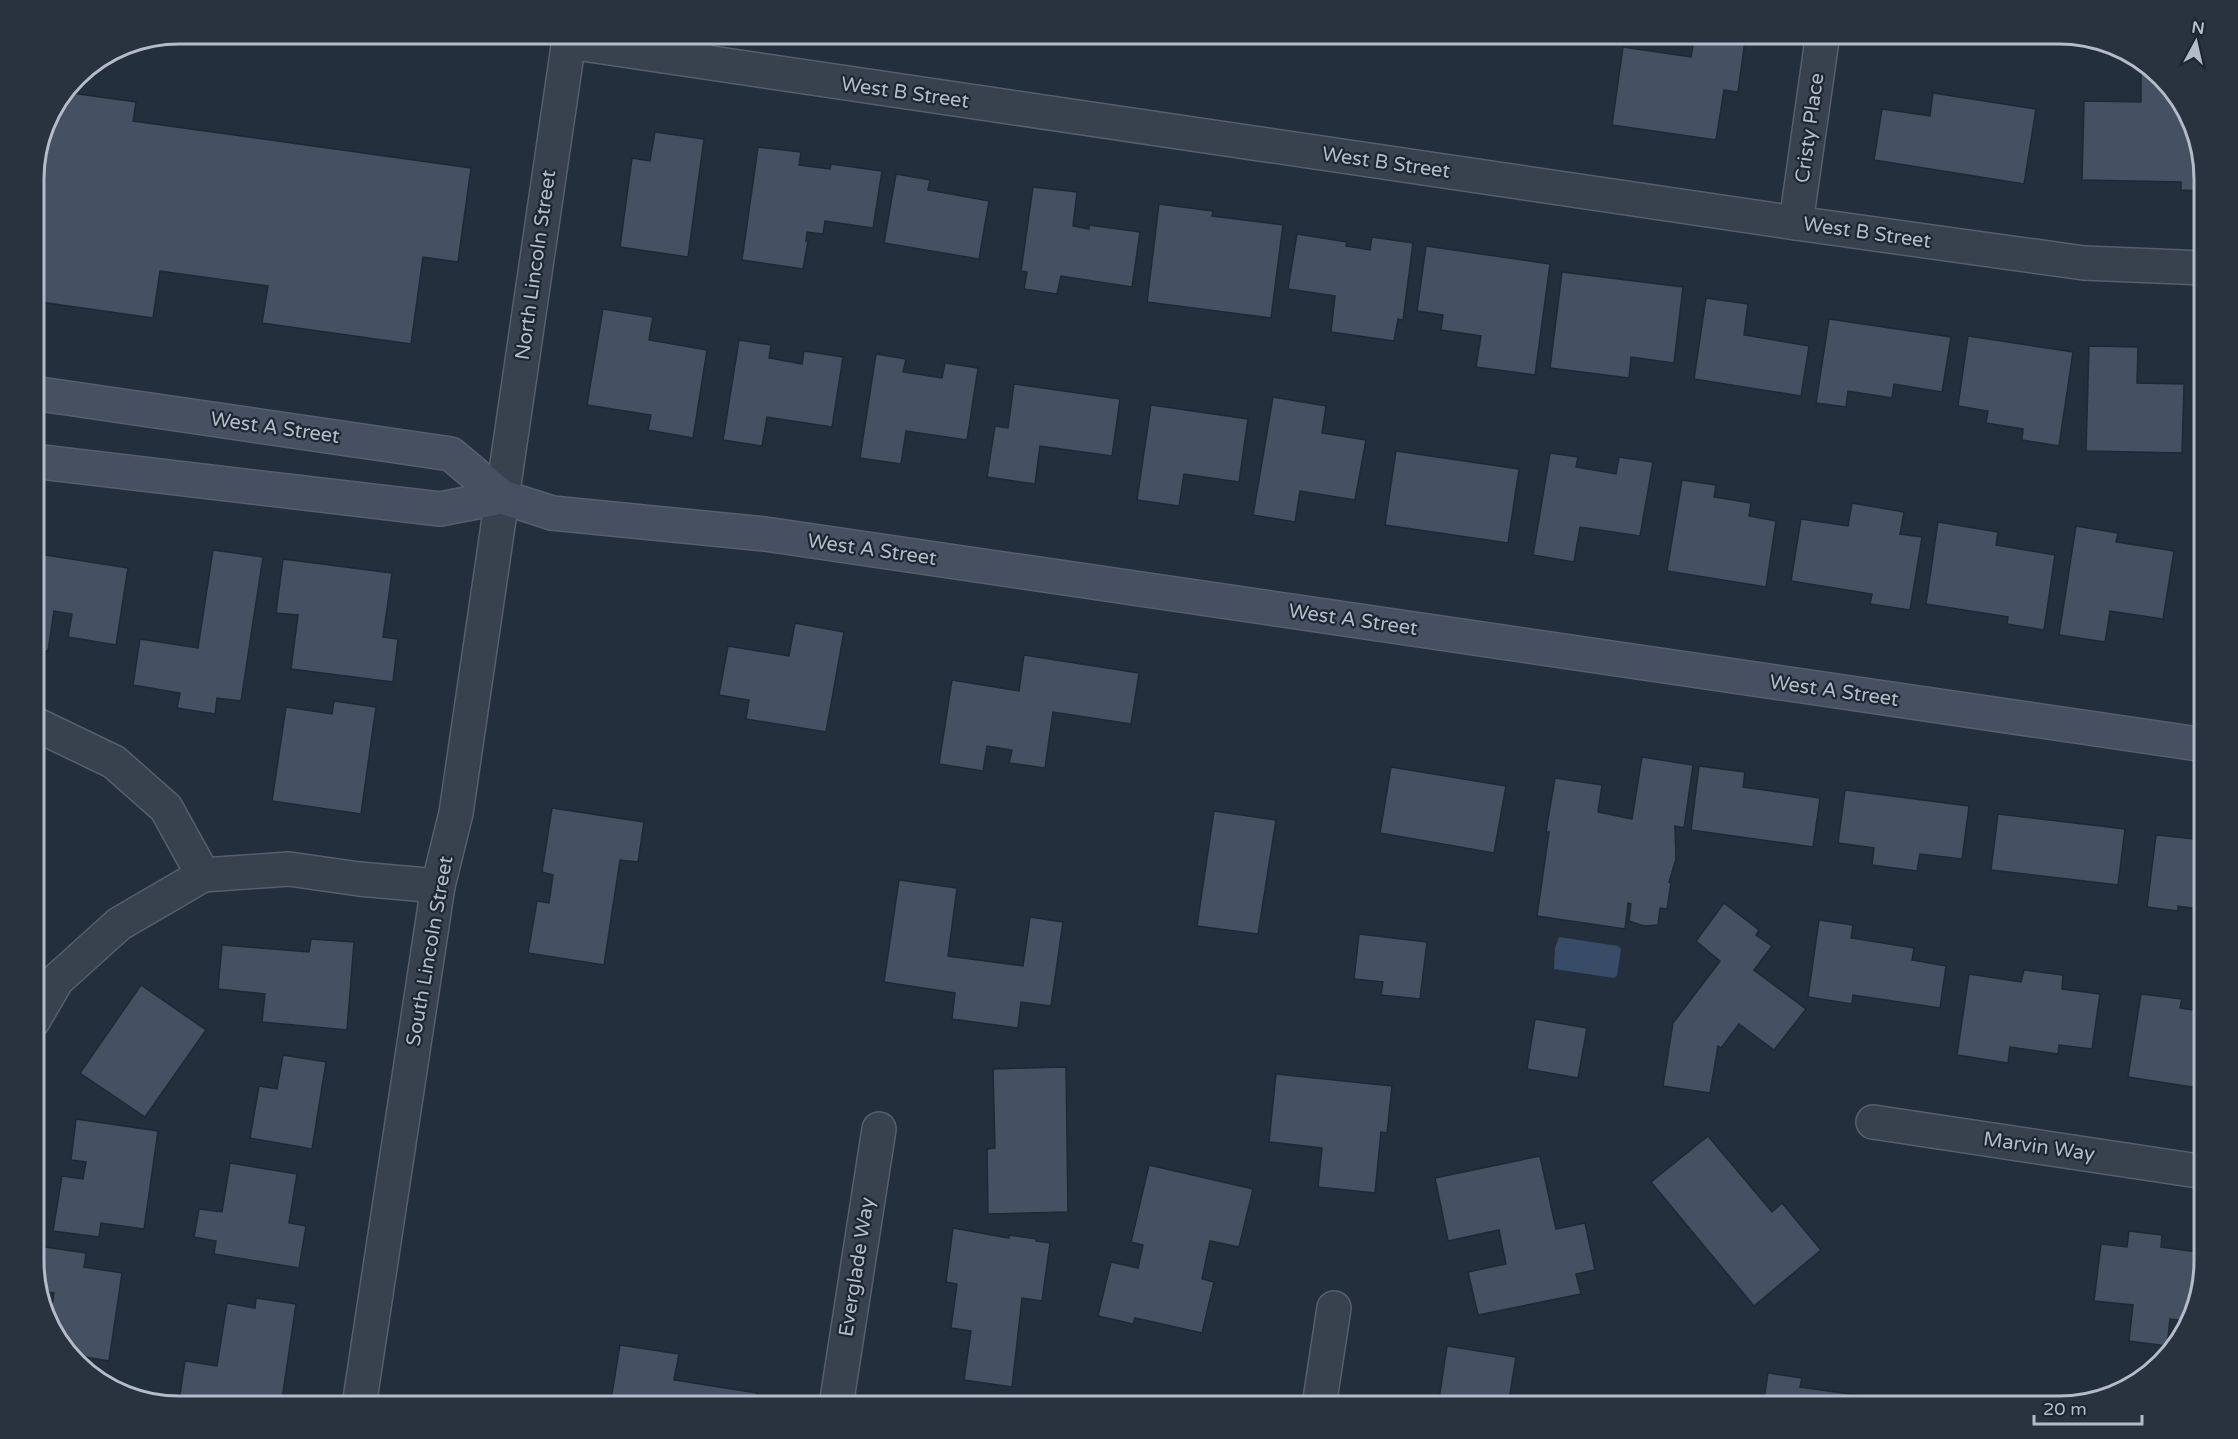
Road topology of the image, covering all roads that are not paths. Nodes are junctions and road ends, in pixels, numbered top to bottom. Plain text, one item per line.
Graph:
1 (568, 44) edge
2 (653, 44) edge
3 (1821, 44) edge
4 (701, 48) edge
5 (1796, 223) junction
6 (2194, 267) edge
7 (44, 395) edge
8 (44, 462) edge
9 (502, 497) junction
10 (44, 728) edge
11 (2194, 743) edge
12 (203, 875) junction
13 (438, 886) junction
14 (44, 1002) edge
15 (1873, 1122) dead end
16 (879, 1129) dead end
17 (2194, 1170) edge
18 (1334, 1308) dead end
19 (361, 1396) edge
20 (838, 1396) edge
21 (1321, 1396) edge

1 - 9 street, North Lincoln Street
2 - 4 street, West B Street
3 - 5 street, Cristy Place
4 - 5 street, West B Street
5 - 6 street, West B Street
7 - 9 main road, West A Street
8 - 9 main road, West A Street
9 - 11 main road, West A Street
9 - 13 street, South Lincoln Street
10 - 12 street
12 - 13 street
12 - 14 street
13 - 19 street, South Lincoln Street
15 - 17 street, Marvin Way
16 - 20 street, Everglade Way
18 - 21 street

